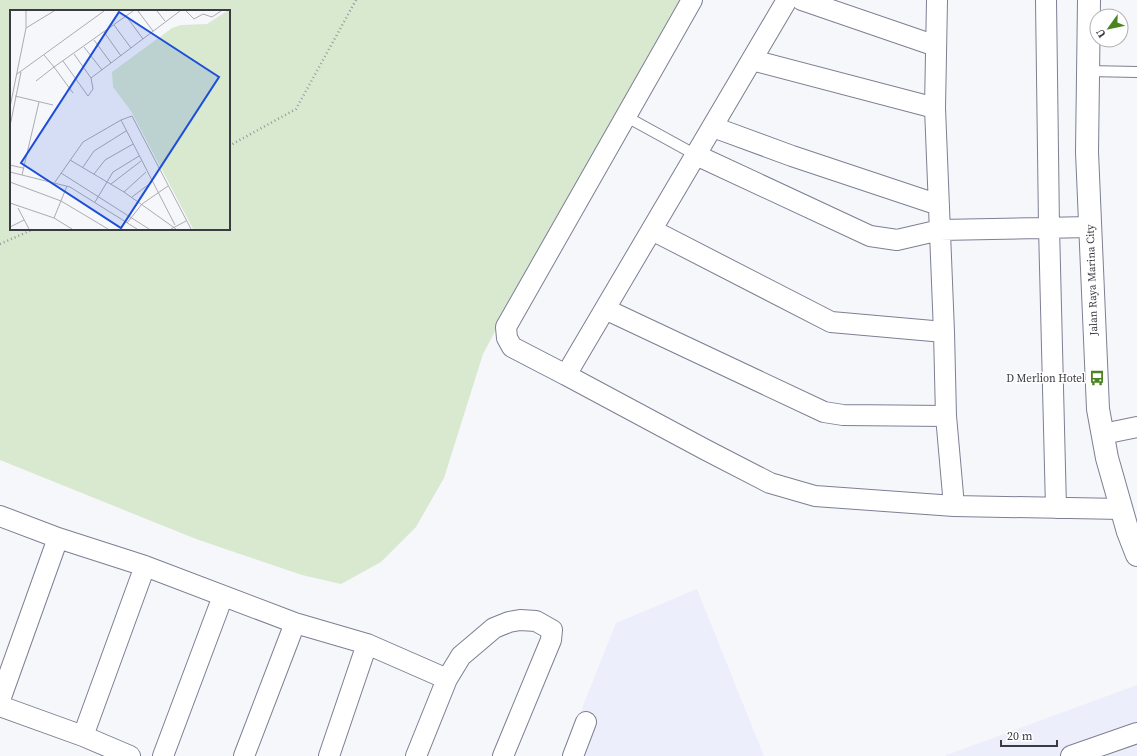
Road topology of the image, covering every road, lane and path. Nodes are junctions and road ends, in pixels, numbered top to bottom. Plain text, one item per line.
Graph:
1 (356, 0) edge
2 (692, 0) edge
3 (788, 0) edge
4 (802, 0) edge
5 (937, 0) edge
6 (1046, 0) edge
7 (1089, 0) edge
8 (936, 46) junction
9 (752, 60) junction
10 (1088, 71) junction
11 (1137, 72) edge
12 (934, 108) junction
13 (625, 116) junction
14 (713, 127) junction
15 (230, 145) edge
16 (696, 155) junction
17 (939, 205) junction
18 (1090, 226) junction
19 (1049, 228) junction
20 (32, 230) edge
21 (652, 230) junction
22 (940, 230) junction
23 (0, 244) edge
24 (605, 309) junction
25 (944, 332) junction
26 (566, 375) junction
27 (946, 416) junction
28 (1137, 427) edge
29 (1103, 434) junction
30 (954, 506) junction
31 (1056, 508) junction
32 (1122, 509) junction
33 (0, 516) edge
34 (58, 538) junction
35 (1137, 555) edge
36 (145, 566) junction
37 (223, 596) junction
38 (295, 623) junction
39 (367, 644) junction
40 (447, 679) junction
41 (0, 700) edge
42 (0, 706) edge
43 (586, 722) dead end
44 (1137, 733) edge
45 (84, 736) junction
46 (130, 756) edge
47 (163, 756) edge
48 (244, 756) edge
49 (329, 756) edge
50 (416, 756) edge
51 (503, 756) edge
52 (573, 756) edge
53 (1071, 756) edge

1 - 15 path
2 - 13 street
3 - 9 street
4 - 8 street
5 - 8 street
6 - 19 street
7 - 10 main road, Jalan Raya Marina City
8 - 12 street
9 - 12 street
9 - 14 street
10 - 11 lane
10 - 18 main road, Jalan Raya Marina City
12 - 17 street
13 - 16 lane
13 - 26 street
14 - 16 street
14 - 17 street
16 - 21 street
16 - 22 street
17 - 22 street
18 - 19 street
18 - 29 main road, Jalan Raya Marina City
19 - 22 street
19 - 31 street
20 - 23 path
21 - 24 street
21 - 25 street
22 - 25 street
24 - 26 street
24 - 27 street
25 - 27 street
26 - 30 street
27 - 30 street
28 - 29 street
29 - 32 main road, Jalan Raya Marina City
30 - 31 street
31 - 32 street
32 - 35 main road, Jalan Raya Marina City
33 - 34 street
34 - 36 street
34 - 41 street
36 - 37 street
36 - 45 street
37 - 38 street
37 - 47 street
38 - 39 street
38 - 48 street
39 - 40 street
39 - 49 street
40 - 50 street
40 - 51 street
42 - 45 street
43 - 52 street
44 - 53 street
45 - 46 street

